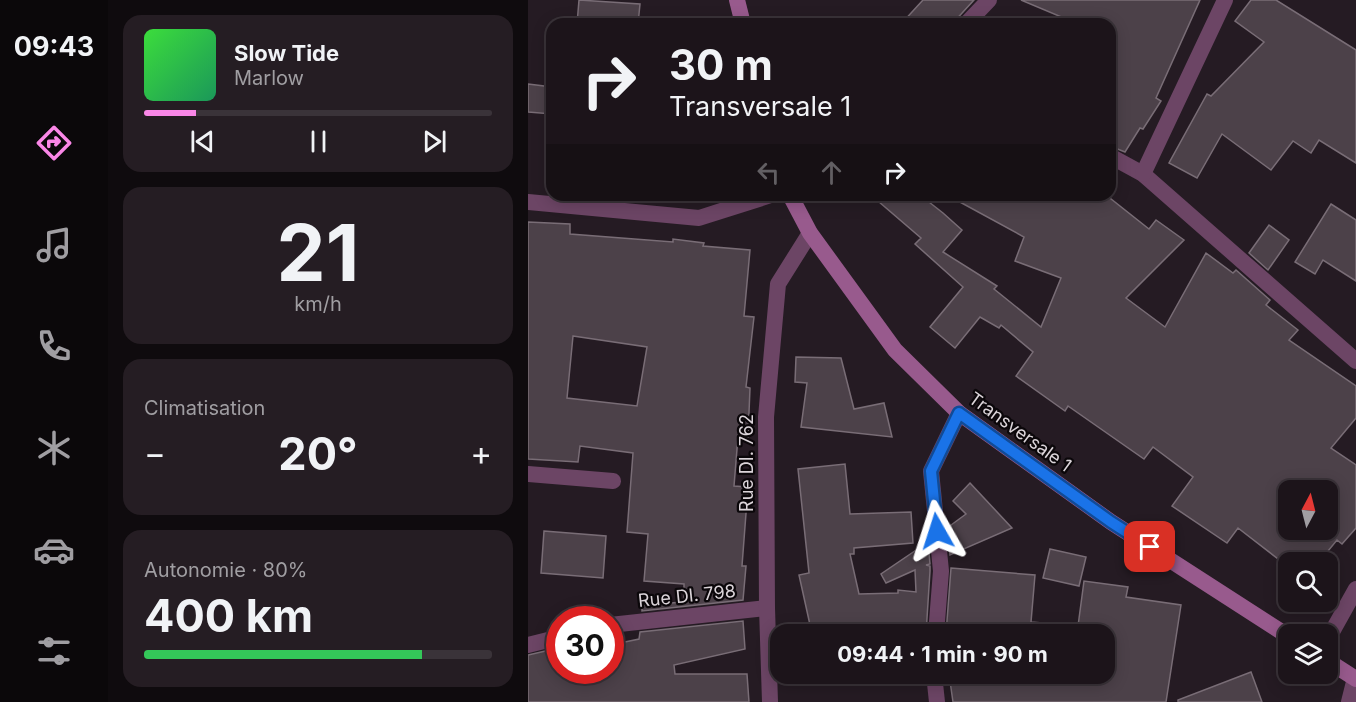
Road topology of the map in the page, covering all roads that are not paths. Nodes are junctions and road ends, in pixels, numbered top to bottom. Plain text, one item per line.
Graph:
1 (737, 0) edge
2 (989, 0) edge
3 (1225, 0) edge
4 (742, 18) edge
5 (972, 18) edge
6 (1116, 159) edge
7 (1143, 174) junction
8 (752, 201) edge
9 (793, 201) edge
10 (528, 202) edge
11 (810, 233) junction
12 (1356, 361) edge
13 (959, 413) junction
14 (528, 474) edge
15 (613, 481) dead end
16 (1356, 589) edge
17 (767, 608) junction
18 (624, 623) edge
19 (937, 624) edge
20 (1336, 624) edge
21 (1278, 630) edge
22 (546, 640) edge
23 (528, 645) edge
24 (1338, 667) edge
25 (1356, 679) edge
26 (935, 684) edge
27 (770, 702) edge
28 (937, 702) edge
29 (1349, 702) edge

1 - 4 main road
2 - 5 street
3 - 7 street
6 - 7 street
7 - 12 street
8 - 10 street
9 - 11 main road, Transversale 1
11 - 13 main road, Transversale 1
11 - 17 street, Rue DI. 762
13 - 19 street
13 - 21 main road, Transversale 1
14 - 15 street
16 - 20 street
17 - 18 street, Rue DI. 798
17 - 27 street, Rue DI. 762
22 - 23 street
24 - 25 main road
25 - 29 street
26 - 28 street

